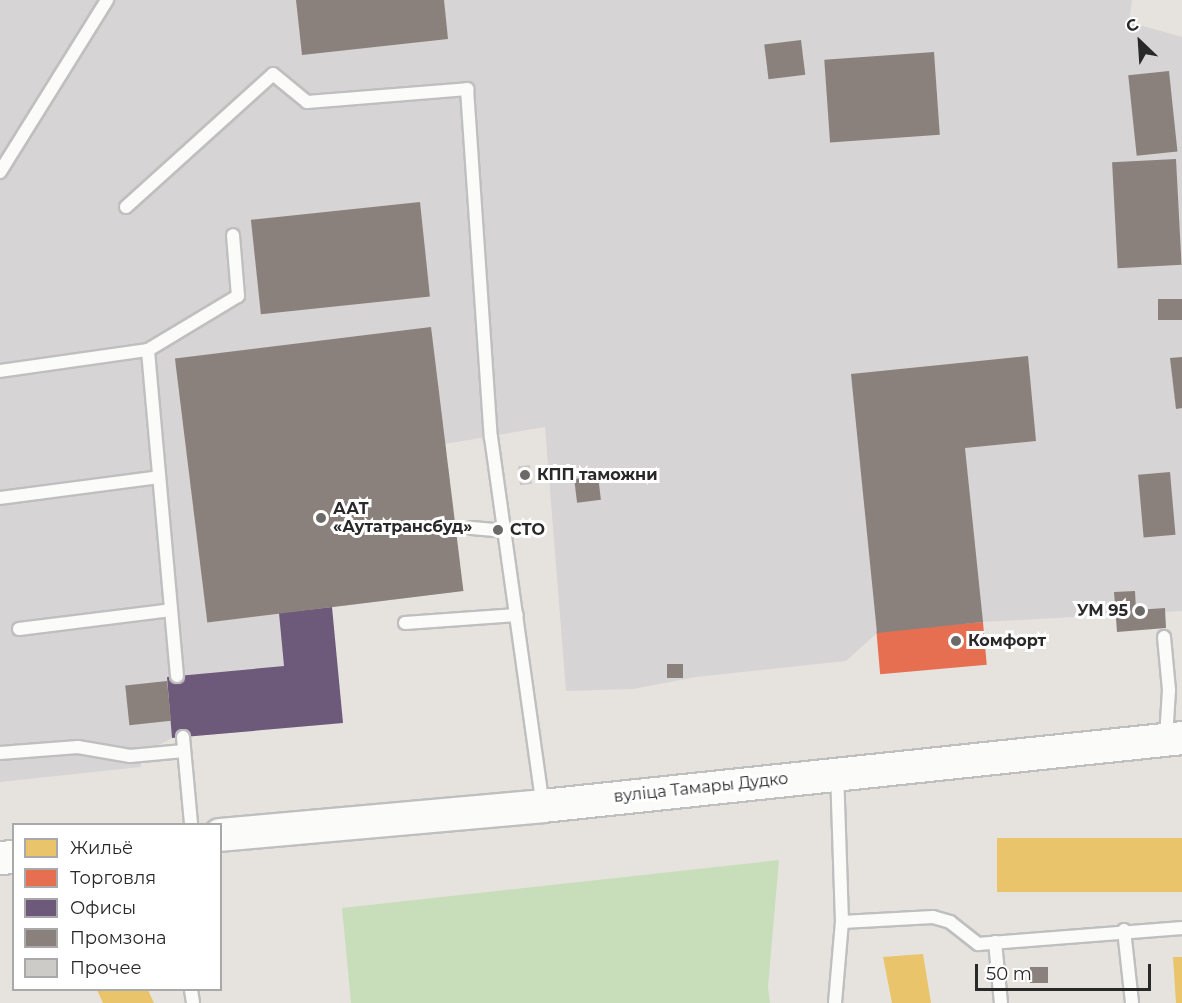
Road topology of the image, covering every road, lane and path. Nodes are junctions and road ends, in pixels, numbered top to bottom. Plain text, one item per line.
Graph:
1 (107, 0) edge
2 (0, 172) edge
3 (126, 207) dead end
4 (233, 235) dead end
5 (148, 350) junction
6 (0, 371) edge
7 (159, 477) junction
8 (0, 498) edge
9 (472, 528) dead end
10 (506, 531) junction
11 (171, 610) junction
12 (517, 615) junction
13 (405, 623) dead end
14 (18, 629) dead end
15 (1164, 637) dead end
16 (177, 676) dead end
17 (183, 737) dead end
18 (1174, 739) edge
19 (184, 752) junction
20 (0, 753) edge
21 (837, 773) junction
22 (543, 806) junction
23 (191, 823) edge
24 (222, 836) edge
25 (842, 922) junction
26 (1182, 928) edge
27 (1124, 930) junction
28 (995, 942) junction
29 (836, 1003) edge
30 (1001, 1003) edge
31 (1132, 1003) edge

1 - 2 lane
3 - 10 lane
4 - 5 lane
5 - 6 lane
5 - 7 lane
7 - 8 lane
7 - 11 lane
9 - 10 lane
10 - 12 lane
11 - 14 lane
11 - 16 lane
12 - 13 lane
12 - 22 lane
15 - 18 lane
17 - 19 lane
18 - 21 street, вуліца Тамары Дудко
19 - 20 lane
19 - 23 lane
21 - 22 street, вуліца Тамары Дудко
21 - 25 lane
22 - 24 street, вуліца Тамары Дудко
25 - 28 lane
25 - 29 lane
26 - 27 lane
27 - 28 lane
27 - 31 lane
28 - 30 lane

